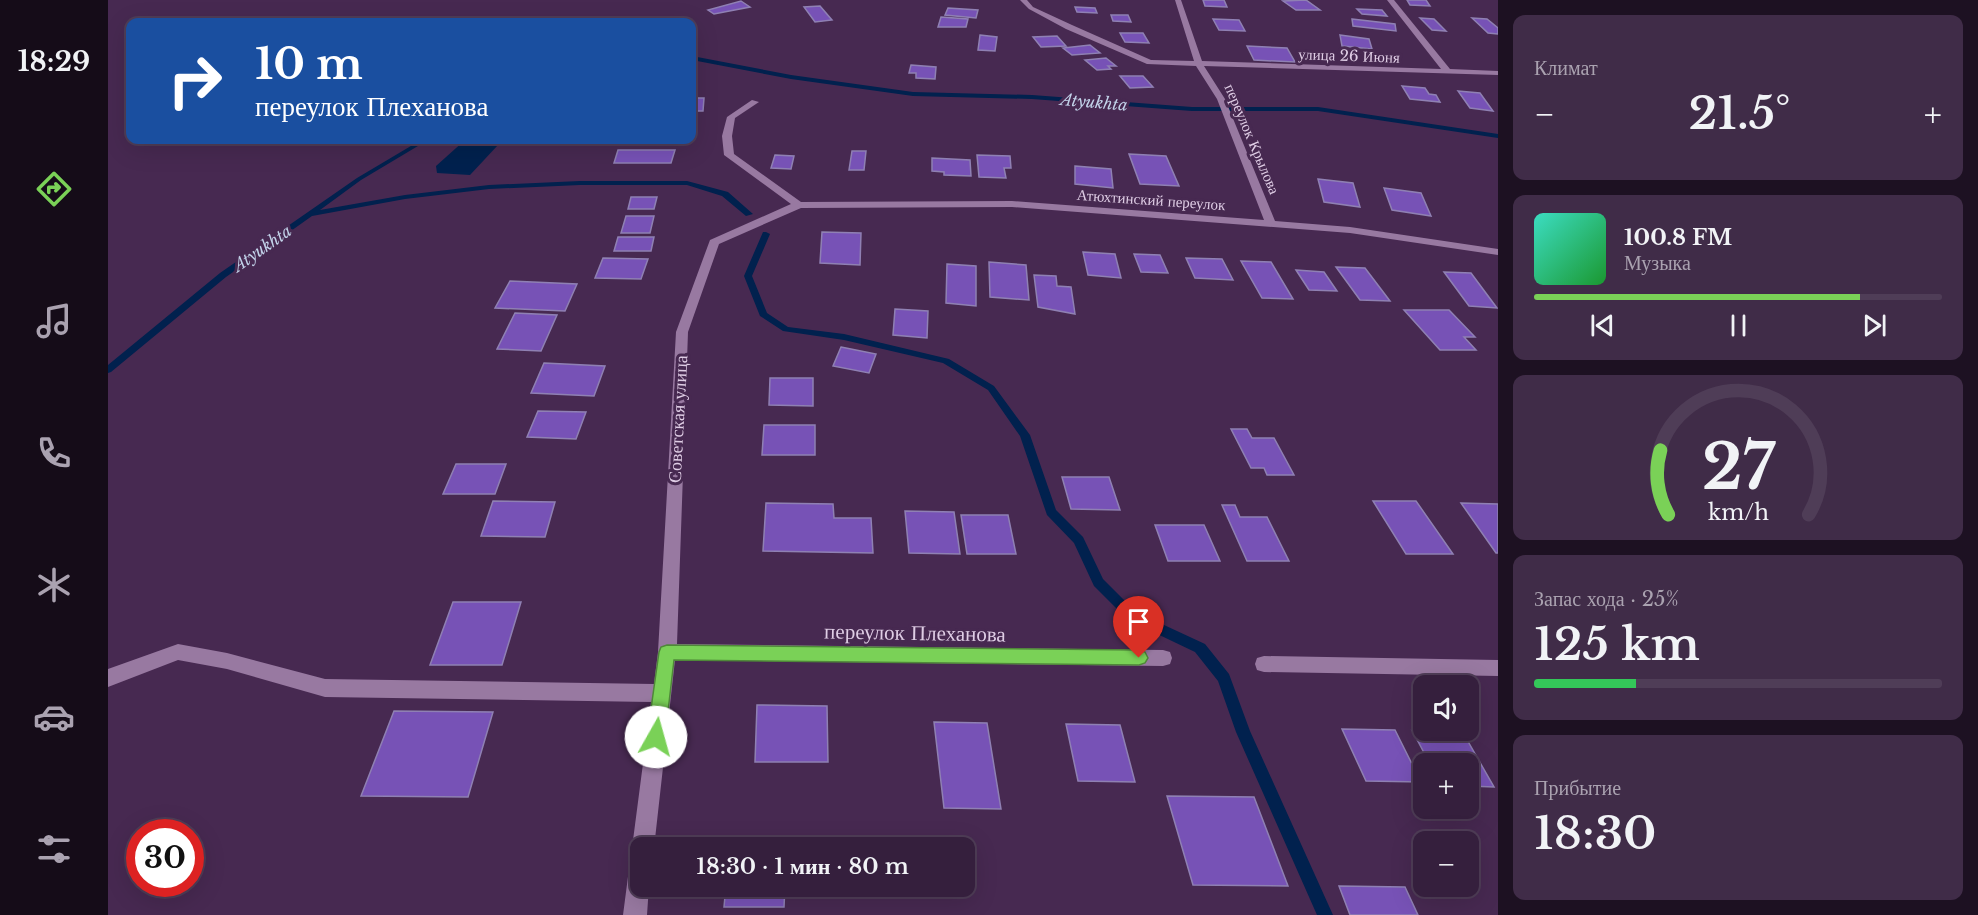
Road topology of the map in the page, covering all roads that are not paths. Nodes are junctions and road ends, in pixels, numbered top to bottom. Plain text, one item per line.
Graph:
1 (1023, 0) edge
2 (1178, 0) edge
3 (1390, 0) edge
4 (1199, 65) junction
5 (1449, 73) junction
6 (1498, 73) edge
7 (755, 102) dead end
8 (799, 205) junction
9 (1271, 224) junction
10 (1498, 252) edge
11 (667, 652) junction
12 (1163, 658) dead end
13 (1264, 664) dead end
14 (1498, 668) edge
15 (108, 678) edge
16 (662, 693) junction
17 (644, 837) edge
18 (637, 897) edge
19 (635, 915) edge

1 - 4 street, улица 26 Июня
2 - 4 street, переулок Крылова
3 - 5 street
4 - 5 street, улица 26 Июня
4 - 9 street, переулок Крылова
5 - 6 street, улица 26 Июня
7 - 8 street
8 - 9 street, Атюхтинский переулок
8 - 11 street, Советская улица
9 - 10 street, Атюхтинский переулок
11 - 12 street, переулок Плеханова
11 - 16 street, Советская улица
13 - 14 street
15 - 16 street
16 - 17 street, Советская улица
18 - 19 street

